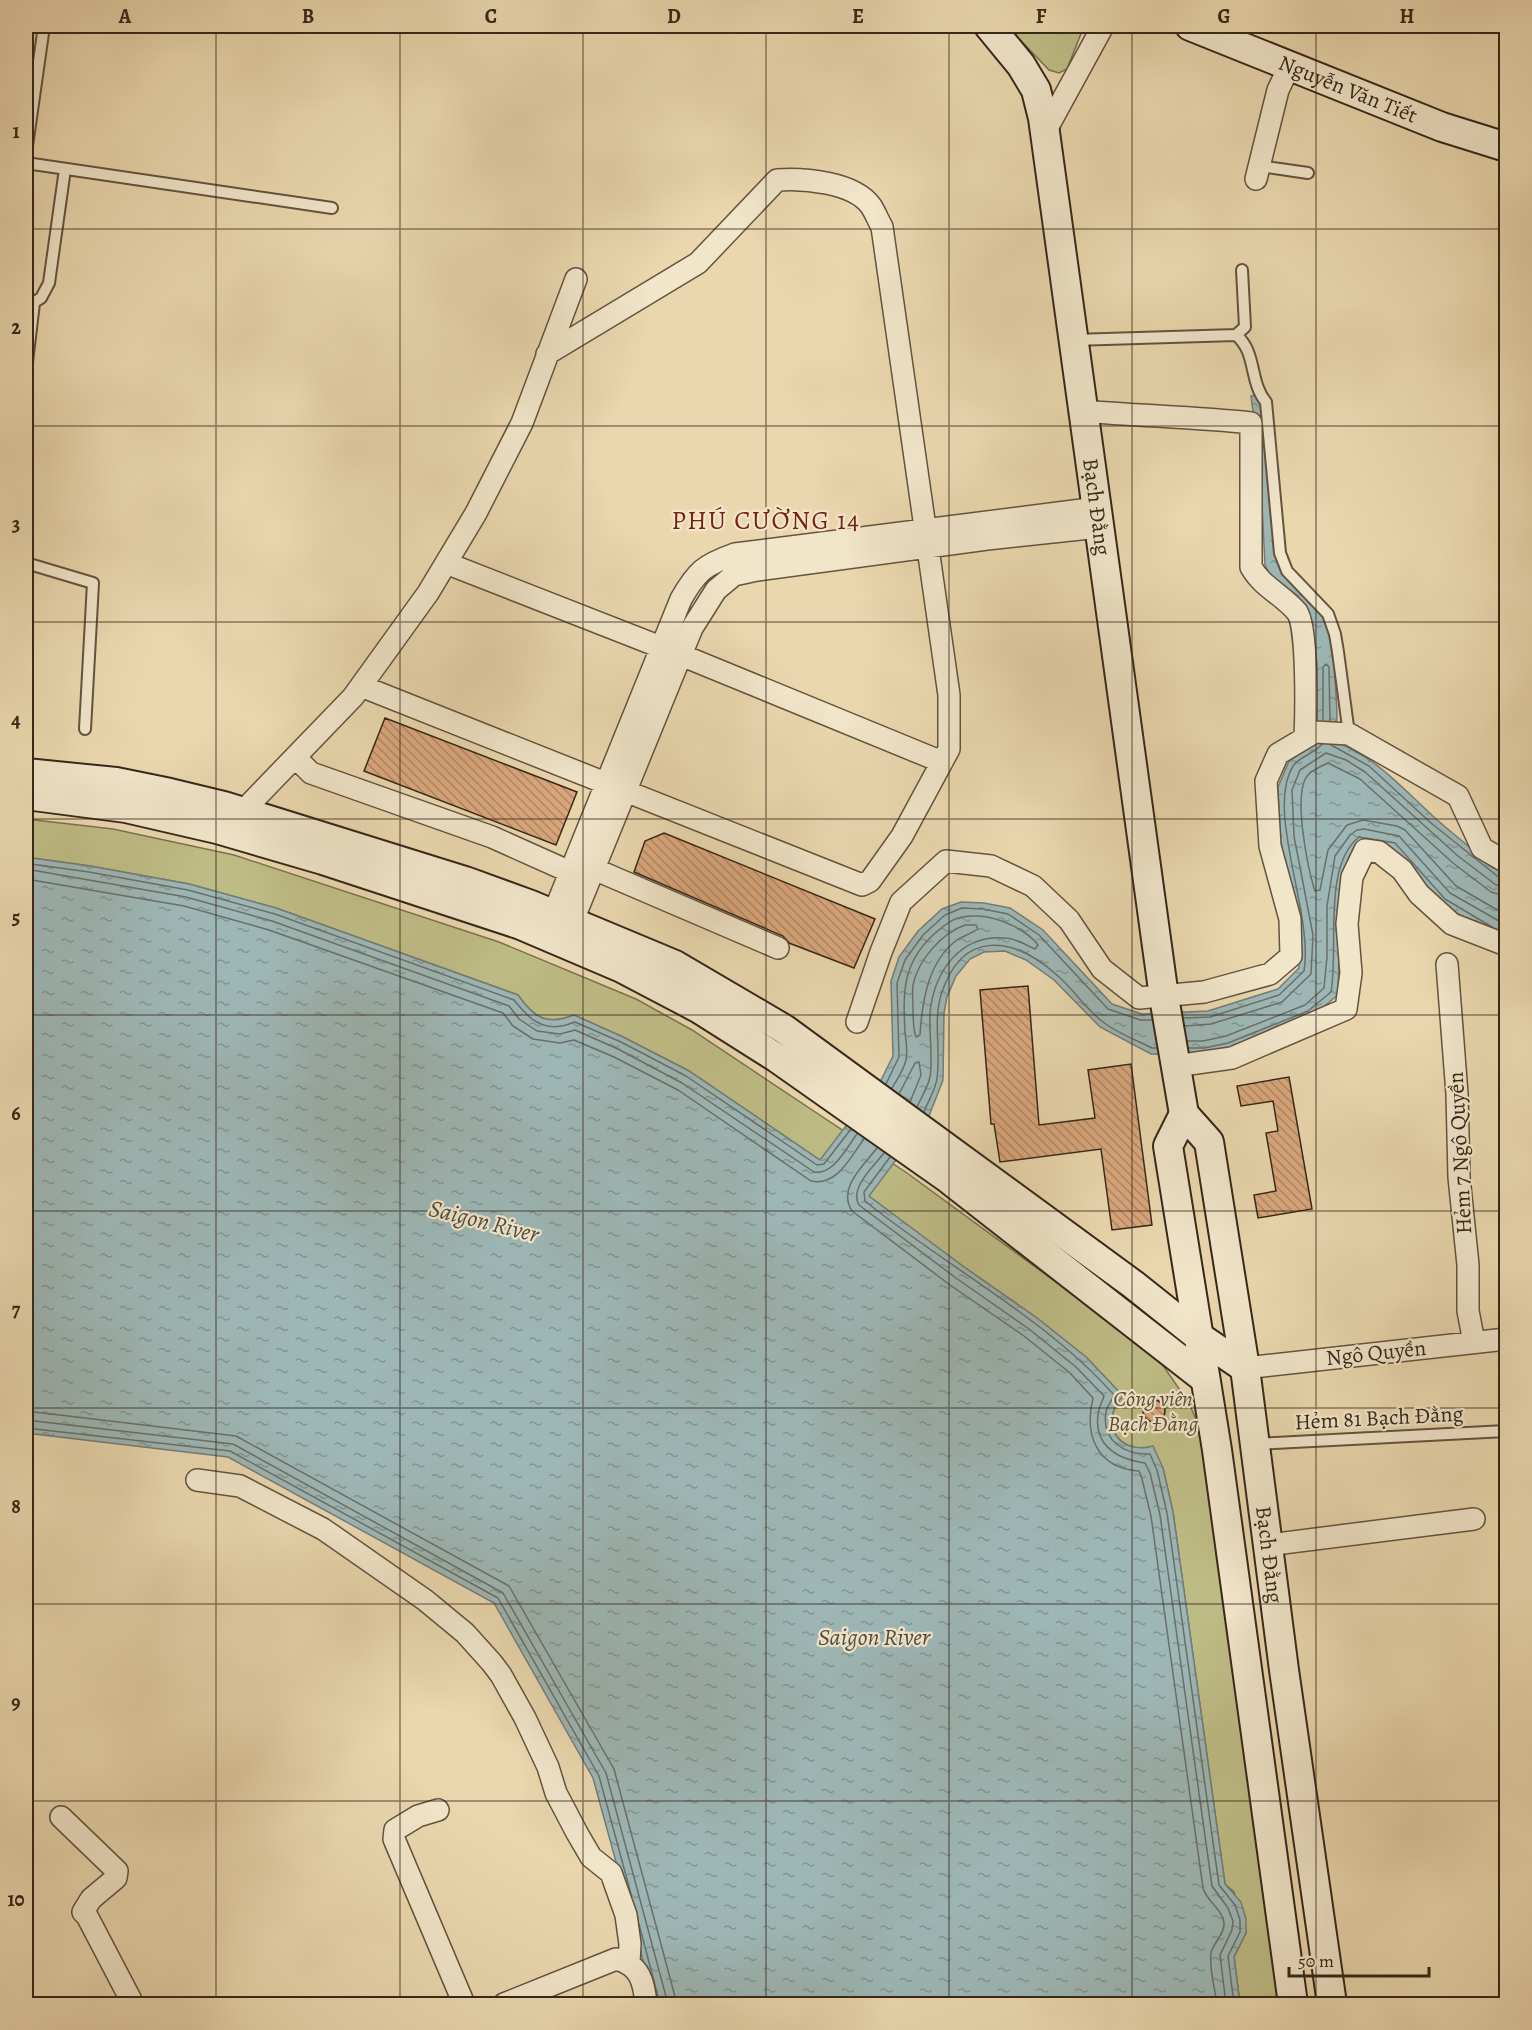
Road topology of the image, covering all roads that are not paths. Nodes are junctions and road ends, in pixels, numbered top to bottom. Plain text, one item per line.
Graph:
1 (44, 26) edge
2 (989, 26) edge
3 (1103, 26) edge
4 (1190, 26) edge
5 (1290, 65) junction
6 (1045, 132) junction
7 (1506, 147) edge
8 (26, 153) edge
9 (26, 163) edge
10 (64, 169) junction
11 (1258, 172) joint
12 (1308, 173) dead end
13 (332, 208) dead end
14 (1242, 270) dead end
15 (576, 279) dead end
16 (30, 305) edge
17 (1236, 335) junction
18 (1073, 340) junction
19 (547, 354) junction
20 (26, 371) edge
21 (1083, 411) junction
22 (1098, 518) junction
23 (927, 538) junction
24 (26, 563) edge
25 (446, 563) junction
26 (671, 651) junction
27 (361, 686) junction
28 (85, 729) dead end
29 (1344, 734) junction
30 (1310, 735) junction
31 (295, 757) junction
32 (942, 762) junction
33 (26, 774) edge
34 (615, 788) junction
35 (26, 795) edge
36 (242, 812) junction
37 (1506, 862) edge
38 (594, 869) junction
39 (570, 872) junction
40 (559, 929) junction
41 (1506, 945) edge
42 (778, 948) dead end
43 (1448, 964) dead end
44 (1165, 1000) junction
45 (857, 1022) dead end
46 (1175, 1066) junction
47 (1184, 1114) junction
48 (1186, 1257) junction
49 (1134, 1285) junction
50 (1198, 1336) junction
51 (1506, 1339) edge
52 (1474, 1342) junction
53 (1245, 1368) junction
54 (1205, 1379) junction
55 (1506, 1431) edge
56 (1254, 1444) junction
57 (1216, 1450) junction
58 (197, 1480) dead end
59 (1474, 1519) dead end
60 (1268, 1545) junction
61 (1284, 1670) junction
62 (1247, 1675) junction
63 (438, 1810) dead end
64 (61, 1816) dead end
65 (1317, 1902) junction
66 (1279, 1909) junction
67 (629, 1963) junction
68 (133, 2004) edge
69 (464, 2004) edge
70 (504, 2004) edge
71 (646, 2004) edge
72 (1293, 2004) edge
73 (1332, 2004) edge

1 - 8 lane
2 - 6 street, Bạch Đằng
3 - 6 street
4 - 5 street, Nguyễn Văn Tiết
5 - 7 street, Nguyễn Văn Tiết
5 - 11 street
6 - 18 street, Bạch Đằng
9 - 10 lane
10 - 13 lane
10 - 16 lane
11 - 12 lane
14 - 17 lane
15 - 19 street
16 - 20 lane
17 - 18 lane
17 - 29 lane
18 - 21 street, Bạch Đằng
19 - 23 street
19 - 25 street
21 - 22 street, Bạch Đằng
21 - 30 street
22 - 23 street
22 - 44 street, Bạch Đằng
23 - 26 street
23 - 32 street
24 - 28 lane
25 - 26 street
25 - 27 street
26 - 32 street
26 - 34 street
27 - 31 street
27 - 34 street
29 - 30 street
29 - 37 street
30 - 44 street
31 - 36 street
31 - 39 street
32 - 34 street
33 - 36 street
34 - 38 street
34 - 39 street
35 - 40 street
36 - 40 street
38 - 39 street
38 - 40 street
38 - 42 street
39 - 40 street
40 - 49 street
40 - 54 street
41 - 46 street
43 - 52 street, Hẻm 7 Ngô Quyền
44 - 45 street
44 - 46 street, Bạch Đằng
46 - 47 street
47 - 48 street, Bạch Đằng
47 - 53 street, Bạch Đằng
48 - 49 street
48 - 50 street, Bạch Đằng
49 - 50 street
50 - 53 street
50 - 54 street, Bạch Đằng
51 - 52 street, Ngô Quyền
52 - 53 street, Ngô Quyền
53 - 54 street
53 - 56 street, Bạch Đằng
54 - 57 street, Bạch Đằng
55 - 56 lane, Hẻm 81 Bạch Đằng
56 - 57 street
56 - 60 street, Bạch Đằng
57 - 62 street, Bạch Đằng
58 - 67 street
59 - 60 street
60 - 61 street, Bạch Đằng
61 - 62 street
61 - 65 street, Bạch Đằng
62 - 66 street, Bạch Đằng
63 - 69 street
64 - 68 street
65 - 66 street
65 - 73 street, Bạch Đằng
66 - 72 street, Bạch Đằng
67 - 70 street
67 - 71 street

